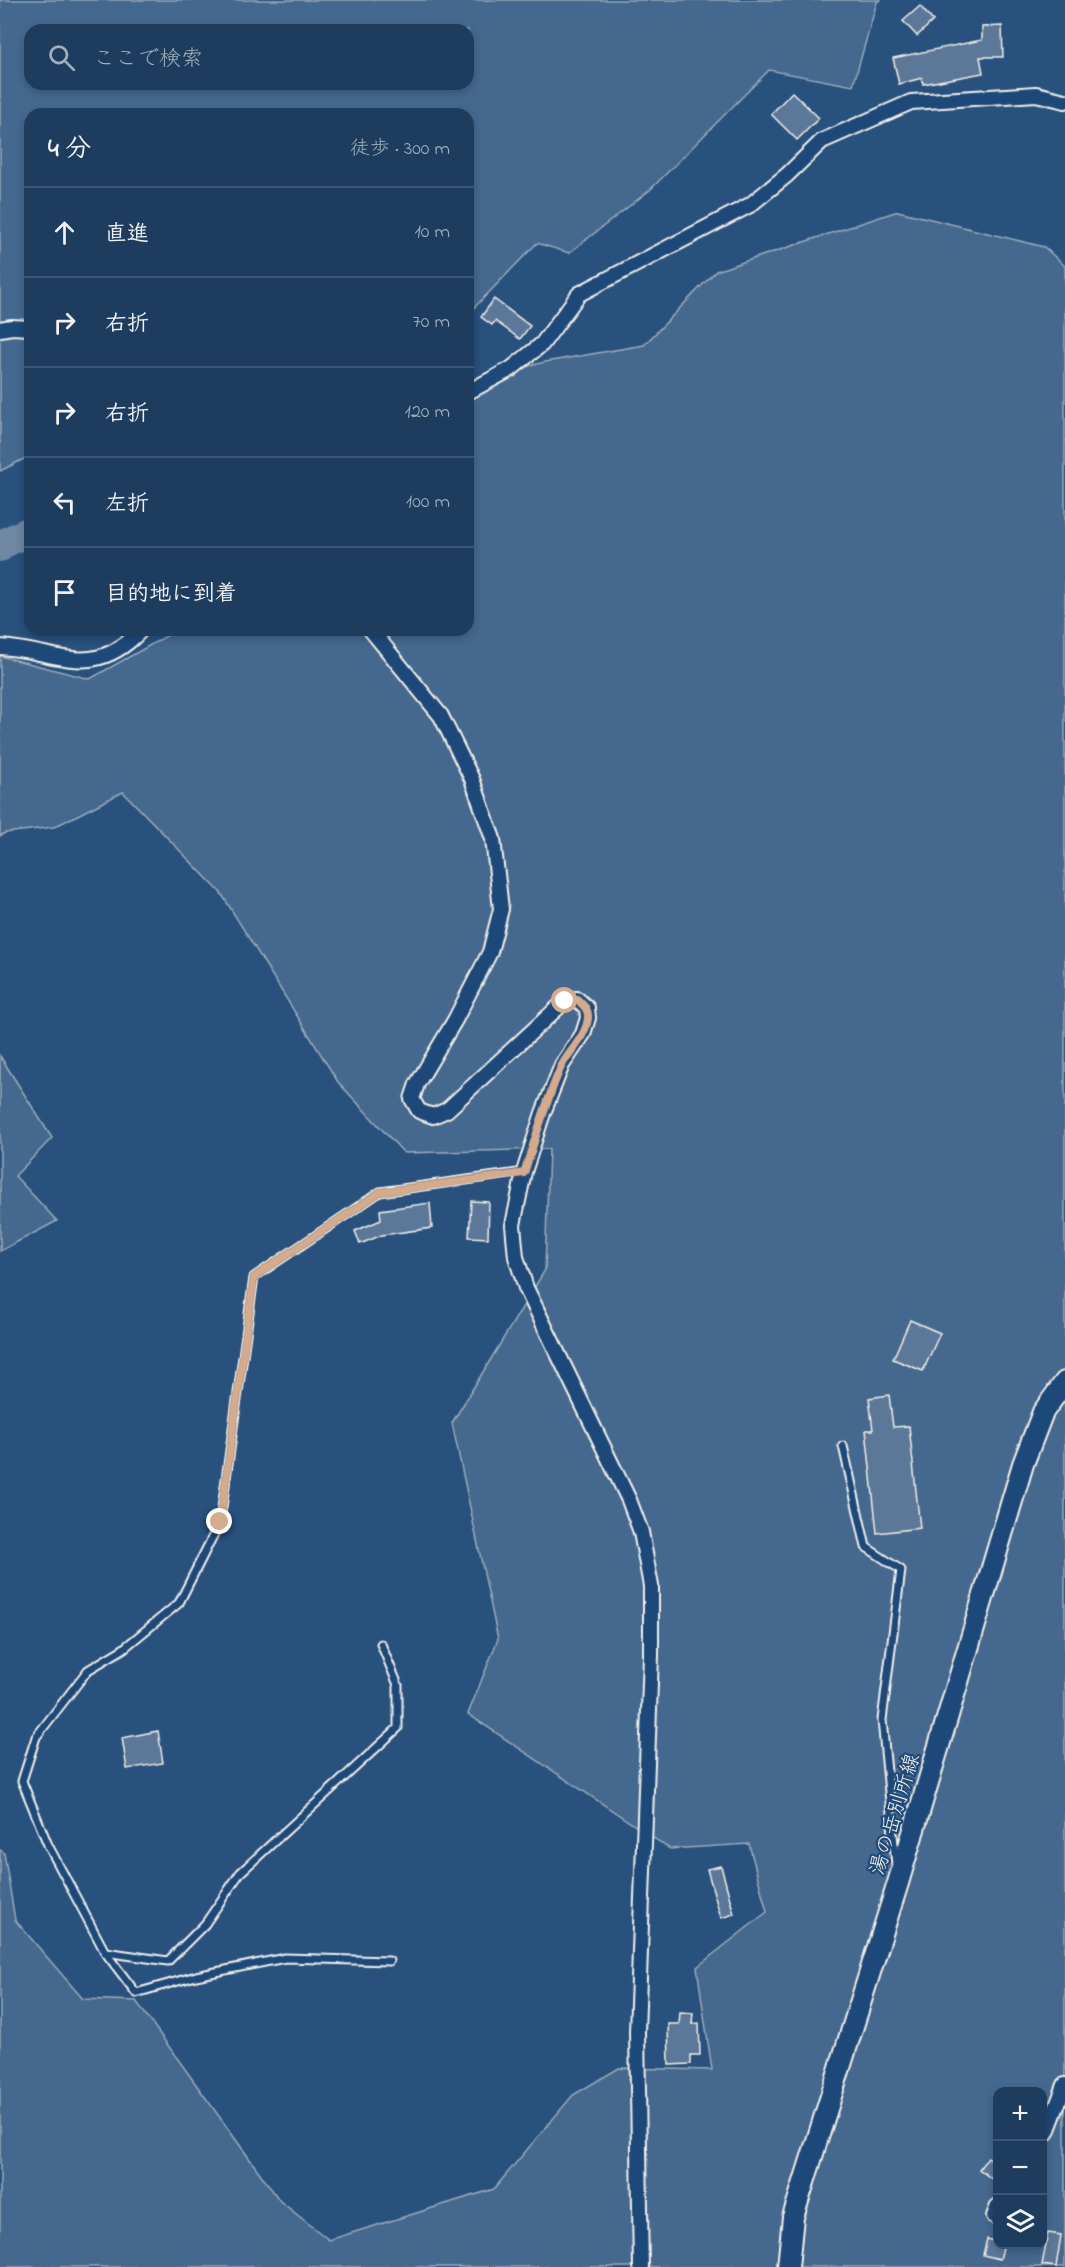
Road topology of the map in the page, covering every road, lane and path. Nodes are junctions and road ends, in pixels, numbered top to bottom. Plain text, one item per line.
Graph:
1 (1065, 101) edge
2 (24, 328) edge
3 (0, 329) edge
4 (474, 389) edge
5 (134, 636) edge
6 (376, 636) edge
7 (0, 647) edge
8 (524, 1173) junction
9 (1065, 1382) edge
10 (843, 1446) dead end
11 (381, 1644) dead end
12 (898, 1882) junction
13 (105, 1952) junction
14 (389, 1961) dead end
15 (1065, 2085) edge
16 (1047, 2132) edge
17 (641, 2267) edge
18 (788, 2267) edge

1 - 4 street
2 - 3 street
5 - 7 street
6 - 8 street
8 - 13 lane
8 - 17 street
9 - 12 main road, 湯の岳別所線
10 - 12 lane
11 - 13 lane
12 - 18 main road, 湯の岳別所線
13 - 14 lane
15 - 16 street

